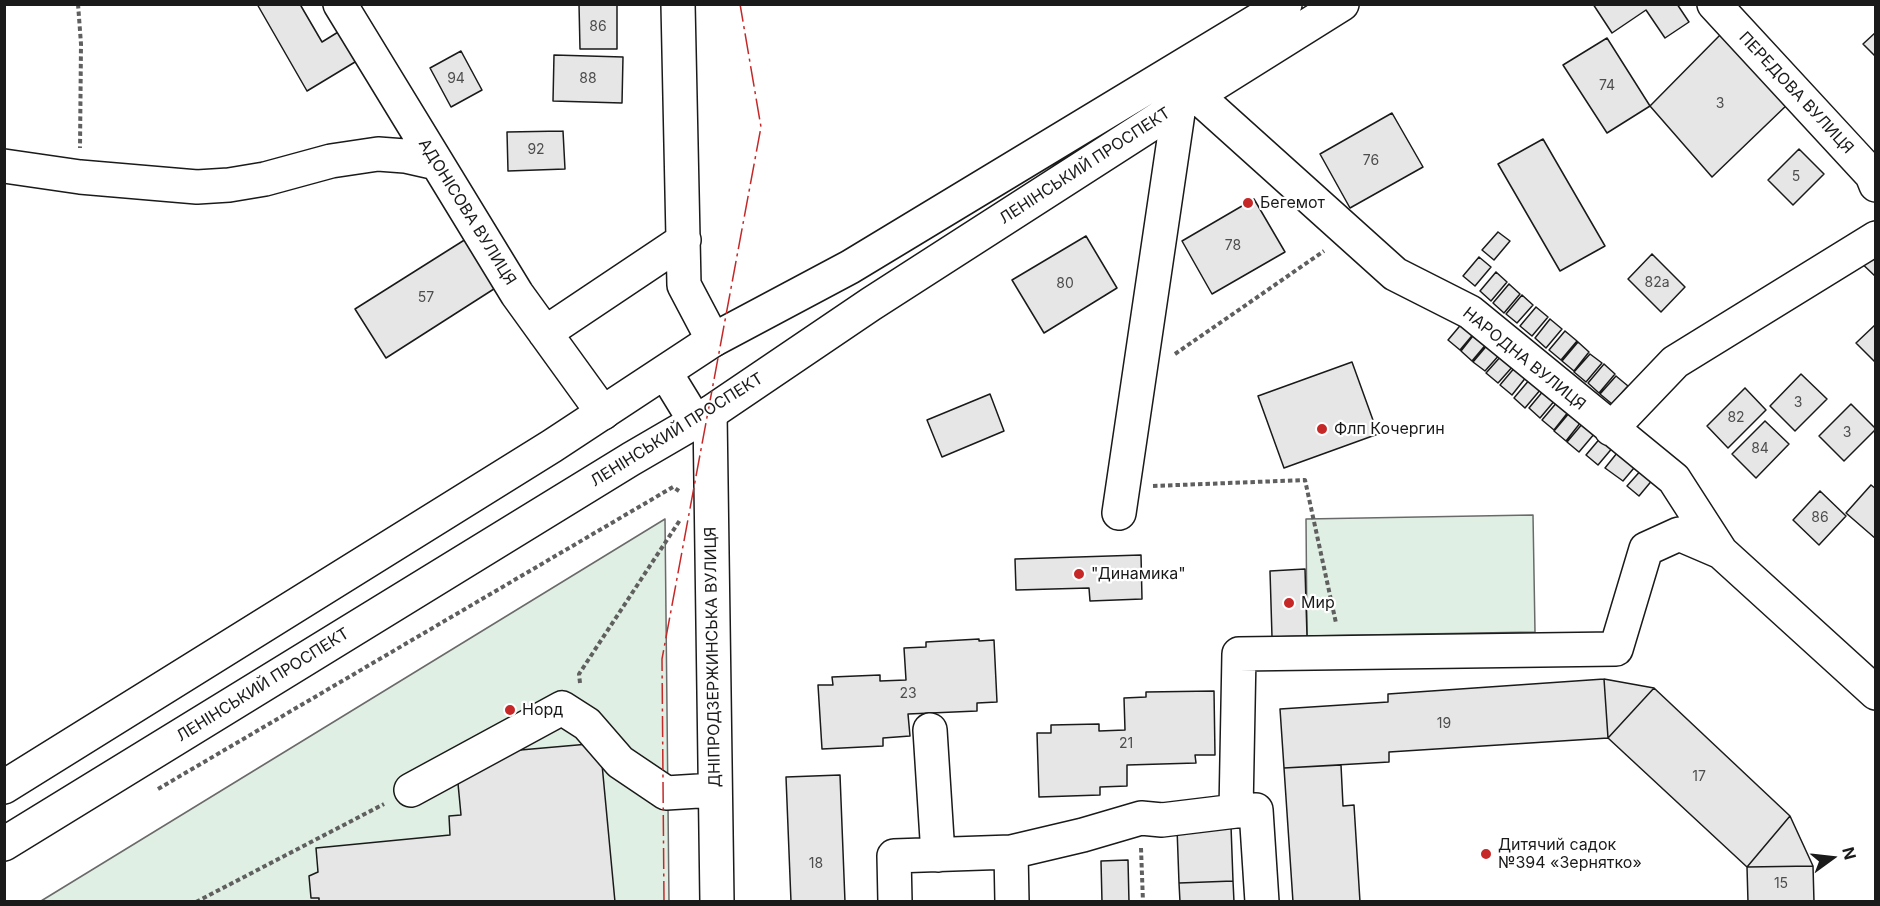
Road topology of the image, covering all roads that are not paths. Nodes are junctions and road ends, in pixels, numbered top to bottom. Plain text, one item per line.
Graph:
1 (340, 4) edge
2 (678, 4) edge
3 (1285, 4) edge
4 (1342, 4) edge
5 (1714, 4) edge
6 (1248, 17) edge
7 (1188, 101) junction
8 (436, 163) junction
9 (4, 166) edge
10 (1875, 185) edge
11 (1875, 238) edge
12 (684, 240) junction
13 (545, 333) junction
14 (713, 340) junction
15 (665, 372) junction
16 (603, 413) junction
17 (703, 417) junction
18 (1611, 429) junction
19 (1121, 500) road end
20 (1721, 552) junction
21 (1875, 693) edge
22 (930, 730) dead end
23 (4, 787) edge
24 (411, 790) road end
25 (715, 790) junction
26 (1236, 811) junction
27 (4, 844) edge
28 (1011, 852) junction
29 (938, 855) junction
30 (717, 902) edge
31 (895, 902) edge
32 (1012, 902) edge
33 (1262, 902) edge

1 - 8 main road, АДОНІСОВА ВУЛИЦЯ
2 - 12 main road
3 - 6 main road, ЛЕНІНСЬКИЙ ПРОСПЕКТ
4 - 7 main road, ЛЕНІНСЬКИЙ ПРОСПЕКТ
5 - 10 main road, ПЕРЕДОВА ВУЛИЦЯ
6 - 14 main road, ЛЕНІНСЬКИЙ ПРОСПЕКТ
7 - 17 main road, ЛЕНІНСЬКИЙ ПРОСПЕКТ
7 - 18 main road, НАРОДНА ВУЛИЦЯ
7 - 19 main road
8 - 9 main road
8 - 13 main road, АДОНІСОВА ВУЛИЦЯ
11 - 18 main road
12 - 13 main road
12 - 14 main road
13 - 16 main road, АДОНІСОВА ВУЛИЦЯ
14 - 15 main road, ЛЕНІНСЬКИЙ ПРОСПЕКТ
15 - 16 main road, ЛЕНІНСЬКИЙ ПРОСПЕКТ
15 - 17 main road
16 - 23 main road, ЛЕНІНСЬКИЙ ПРОСПЕКТ
17 - 25 main road, ДНІПРОДЗЕРЖИНСЬКА ВУЛИЦЯ
17 - 27 main road, ЛЕНІНСЬКИЙ ПРОСПЕКТ
18 - 20 main road, НАРОДНА ВУЛИЦЯ
20 - 21 main road
20 - 26 main road
22 - 29 main road
24 - 25 main road
25 - 30 main road, ДНІПРОДЗЕРЖИНСЬКА ВУЛИЦЯ
26 - 28 main road
26 - 33 main road
28 - 29 main road
28 - 32 main road
29 - 31 main road

